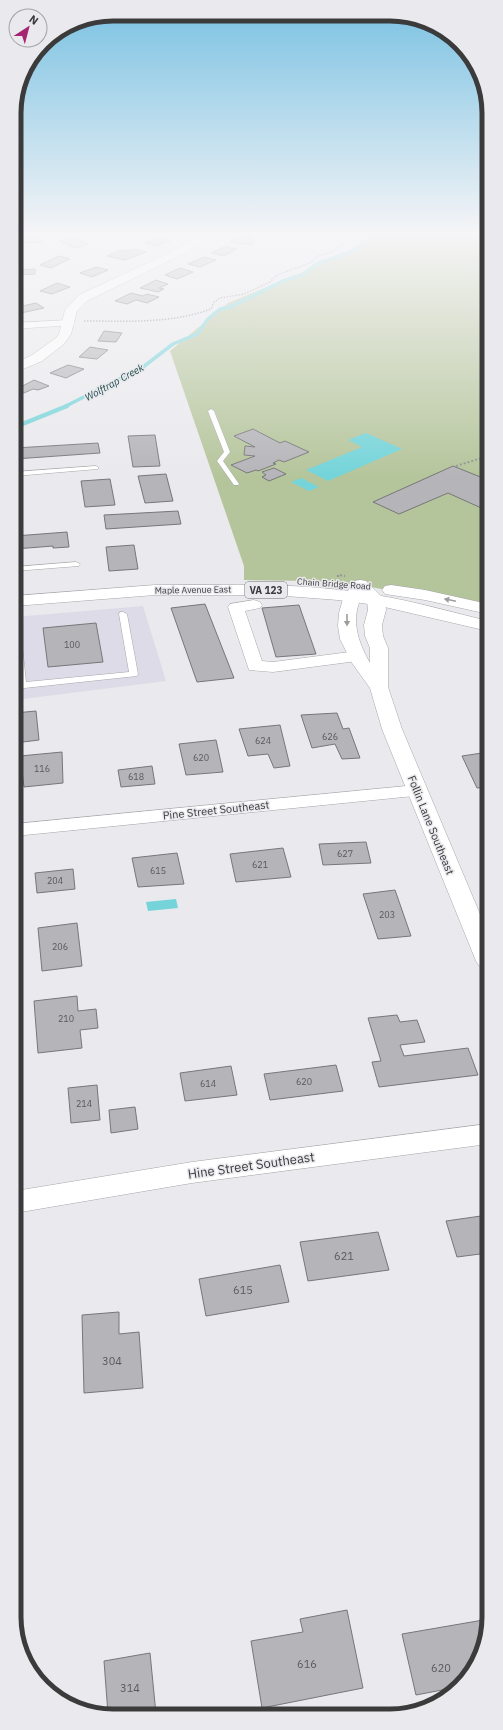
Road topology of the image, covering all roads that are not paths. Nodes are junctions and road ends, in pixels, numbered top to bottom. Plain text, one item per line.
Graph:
1 (71, 316) edge
2 (69, 323) junction
3 (21, 326) edge
4 (21, 366) edge
5 (211, 411) dead end
6 (96, 468) dead end
7 (21, 474) edge
8 (236, 484) dead end
9 (76, 564) dead end
10 (21, 569) edge
11 (356, 591) junction
12 (376, 600) junction
13 (21, 601) edge
14 (254, 605) dead end
15 (482, 608) edge
16 (123, 614) dead end
17 (482, 625) edge
18 (357, 656) junction
19 (21, 686) edge
20 (379, 687) junction
21 (417, 791) junction
22 (21, 829) edge
23 (482, 947) edge
24 (482, 1135) edge
25 (21, 1201) edge

1 - 2 street
2 - 3 street
2 - 4 street
5 - 8 lane
6 - 7 lane
9 - 10 lane
11 - 12 street
11 - 13 street, Maple Avenue East / VA 123
15 -> 11 street, Chain Bridge Road / VA 123
11 -> 18 street, Follin Lane Southeast
12 - 17 street
12 - 20 street, Follin Lane Southeast
14 - 18 street
16 - 19 lane
18 - 20 street, Follin Lane Southeast
20 - 21 street, Follin Lane Southeast
21 - 22 street, Pine Street Southeast
21 - 23 street, Follin Lane Southeast
24 - 25 street, Hine Street Southeast

